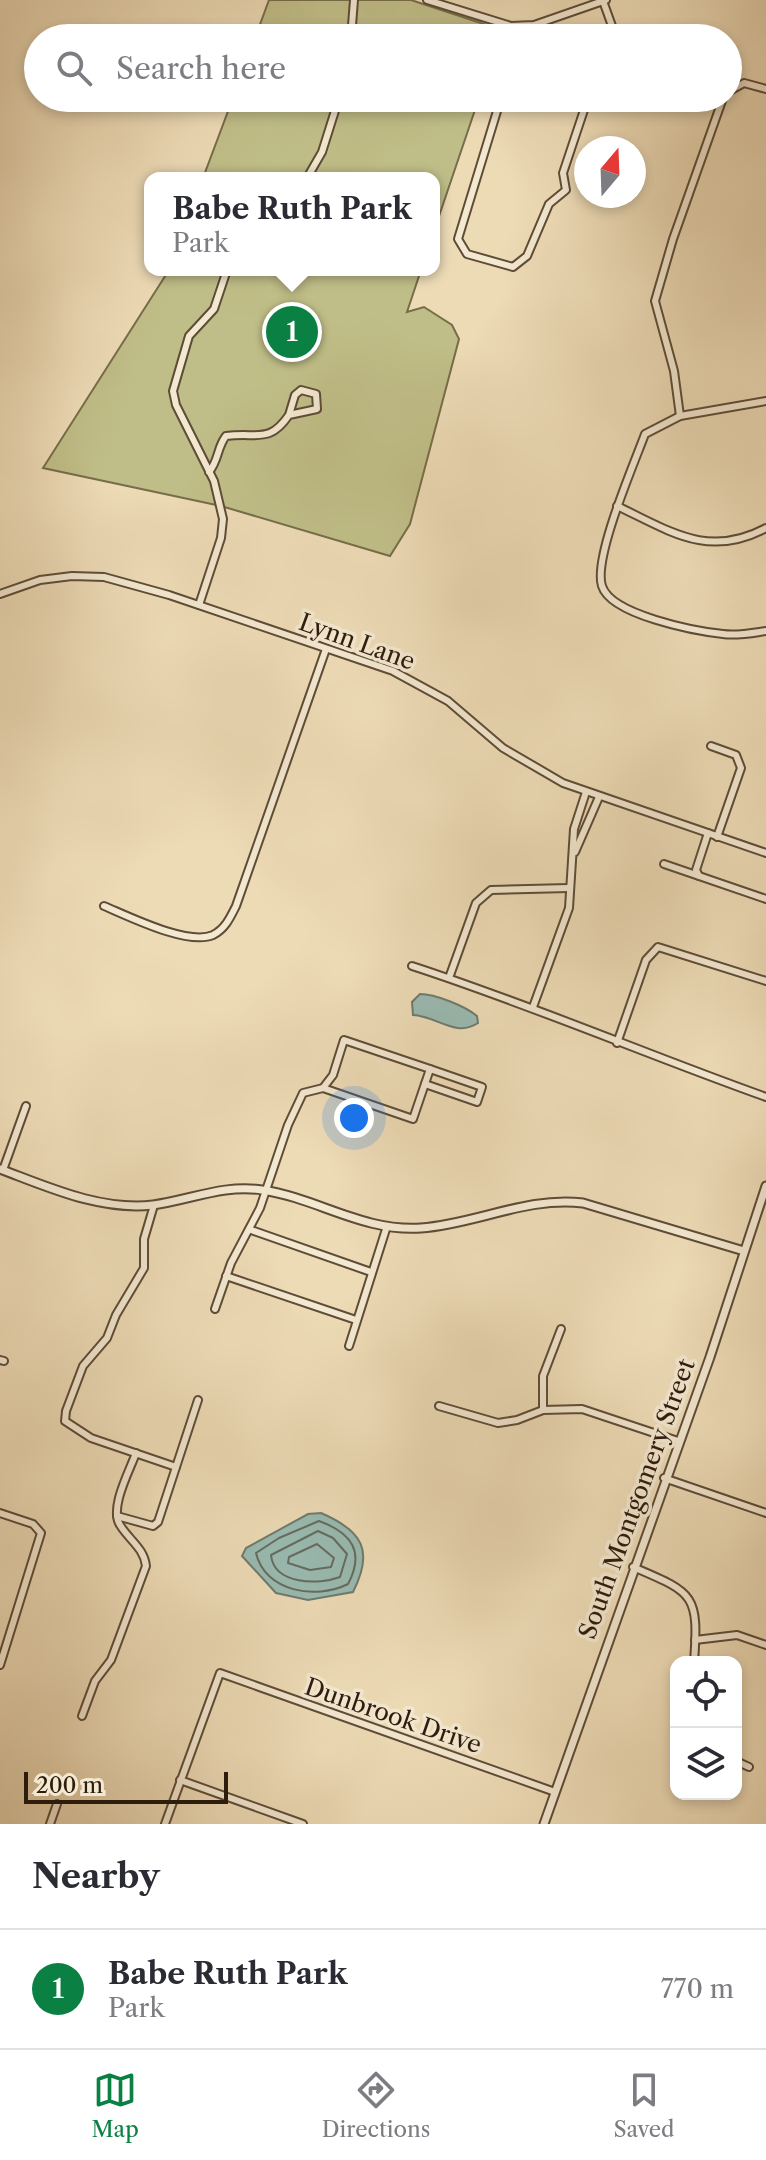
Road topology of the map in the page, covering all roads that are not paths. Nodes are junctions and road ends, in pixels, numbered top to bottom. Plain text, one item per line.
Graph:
1 (354, 0) edge
2 (427, 0) edge
3 (605, 0) edge
4 (352, 24) edge
5 (495, 24) edge
6 (531, 24) edge
7 (611, 24) edge
8 (742, 84) edge
9 (766, 89) edge
10 (335, 112) edge
11 (497, 112) edge
12 (583, 112) edge
13 (718, 112) edge
14 (310, 172) edge
15 (225, 276) edge
16 (766, 401) edge
17 (289, 415) junction
18 (680, 416) junction
19 (209, 472) junction
20 (617, 506) junction
21 (766, 528) edge
22 (0, 594) edge
23 (199, 605) junction
24 (766, 631) edge
25 (326, 649) junction
26 (711, 746) dead end
27 (586, 792) junction
28 (599, 797) junction
29 (708, 833) junction
30 (717, 837) junction
31 (766, 853) edge
32 (573, 855) junction
33 (664, 864) dead end
34 (699, 876) junction
35 (569, 888) junction
36 (766, 899) edge
37 (104, 906) dead end
38 (412, 966) dead end
39 (449, 978) junction
40 (766, 981) edge
41 (533, 1007) junction
42 (617, 1043) junction
43 (430, 1069) junction
44 (425, 1084) junction
45 (323, 1088) junction
46 (766, 1097) edge
47 (26, 1106) dead end
48 (2, 1170) edge
49 (766, 1186) edge
50 (267, 1191) junction
51 (154, 1205) junction
52 (387, 1226) junction
53 (251, 1230) junction
54 (744, 1251) junction
55 (371, 1272) junction
56 (226, 1276) junction
57 (215, 1309) dead end
58 (356, 1320) junction
59 (561, 1329) dead end
60 (349, 1346) dead end
61 (198, 1400) dead end
62 (439, 1406) dead end
63 (543, 1410) junction
64 (678, 1441) junction
65 (136, 1453) junction
66 (176, 1467) junction
67 (664, 1478) junction
68 (0, 1513) edge
69 (766, 1513) edge
70 (117, 1516) junction
71 (633, 1567) junction
72 (695, 1640) junction
73 (766, 1645) edge
74 (694, 1656) edge
75 (0, 1665) edge
76 (82, 1716) dead end
77 (742, 1764) edge
78 (749, 1767) dead end
79 (180, 1780) junction
80 (555, 1792) junction
81 (57, 1804) dead end
82 (50, 1824) edge
83 (165, 1824) edge
84 (303, 1824) edge
85 (544, 1824) edge

1 - 4 street
2 - 5 street
3 - 6 street
3 - 7 street
8 - 9 street
10 - 14 street
11 - 12 street
13 - 18 street
15 - 19 street
16 - 18 street
17 - 17 street
17 - 19 street
18 - 20 street
19 - 23 street
20 - 21 street
20 - 24 street
22 - 23 street, Lynn Lane
23 - 25 street, Lynn Lane
25 - 27 street, Lynn Lane
25 - 37 street
26 - 30 street
27 - 28 street, Lynn Lane
27 - 32 street
28 - 29 street, Lynn Lane
28 - 32 street
29 - 30 street, Lynn Lane
29 - 34 street
30 - 31 street, Lynn Lane
32 - 35 street
33 - 34 street
34 - 36 street
35 - 39 street
35 - 41 street
38 - 39 street
39 - 41 street
40 - 42 street
41 - 42 street
42 - 46 street
43 - 44 street
43 - 44 street
43 - 45 street
44 - 45 street
45 - 50 street
47 - 48 street
48 - 51 street
49 - 54 street, South Montgomery Street
50 - 51 street
50 - 52 street
50 - 53 street
51 - 65 street
52 - 54 street
52 - 55 street
53 - 55 street
53 - 56 street
54 - 64 street, South Montgomery Street
55 - 58 street
56 - 57 street
56 - 58 street
58 - 60 street
59 - 63 street
61 - 66 street
62 - 63 street
63 - 64 street
64 - 67 street, South Montgomery Street
65 - 66 street
65 - 70 street
66 - 70 street
67 - 69 street
67 - 71 street, South Montgomery Street
68 - 75 street
70 - 76 street
71 - 72 street
71 - 80 street, South Montgomery Street
72 - 73 street
72 - 74 street
77 - 78 street
79 - 80 street, Dunbrook Drive
79 - 83 street
79 - 84 street
80 - 85 street, South Montgomery Street
81 - 82 street

